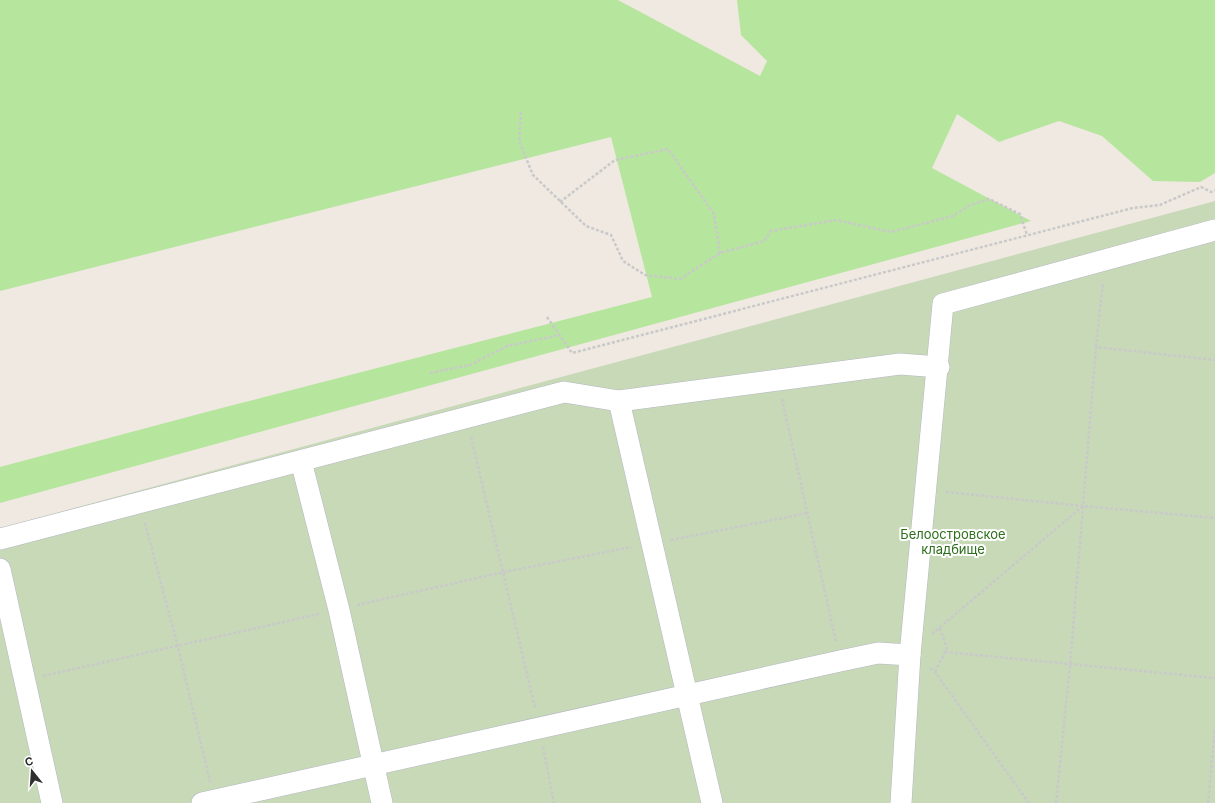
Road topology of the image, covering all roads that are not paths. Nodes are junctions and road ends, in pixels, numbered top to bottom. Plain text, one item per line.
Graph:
1 (1215, 230) edge
2 (938, 367) junction
3 (619, 401) junction
4 (301, 461) junction
5 (0, 539) edge
6 (0, 569) edge
7 (910, 655) junction
8 (687, 695) junction
9 (374, 765) junction
10 (208, 802) edge
11 (52, 803) edge
12 (382, 803) edge
13 (712, 803) edge
14 (901, 803) edge

1 - 2 lane
2 - 3 lane
2 - 7 lane
3 - 4 lane
3 - 8 lane
4 - 5 lane
4 - 9 lane
6 - 11 lane
7 - 8 lane
7 - 14 lane
8 - 9 lane
8 - 13 lane
9 - 10 lane
9 - 12 lane

